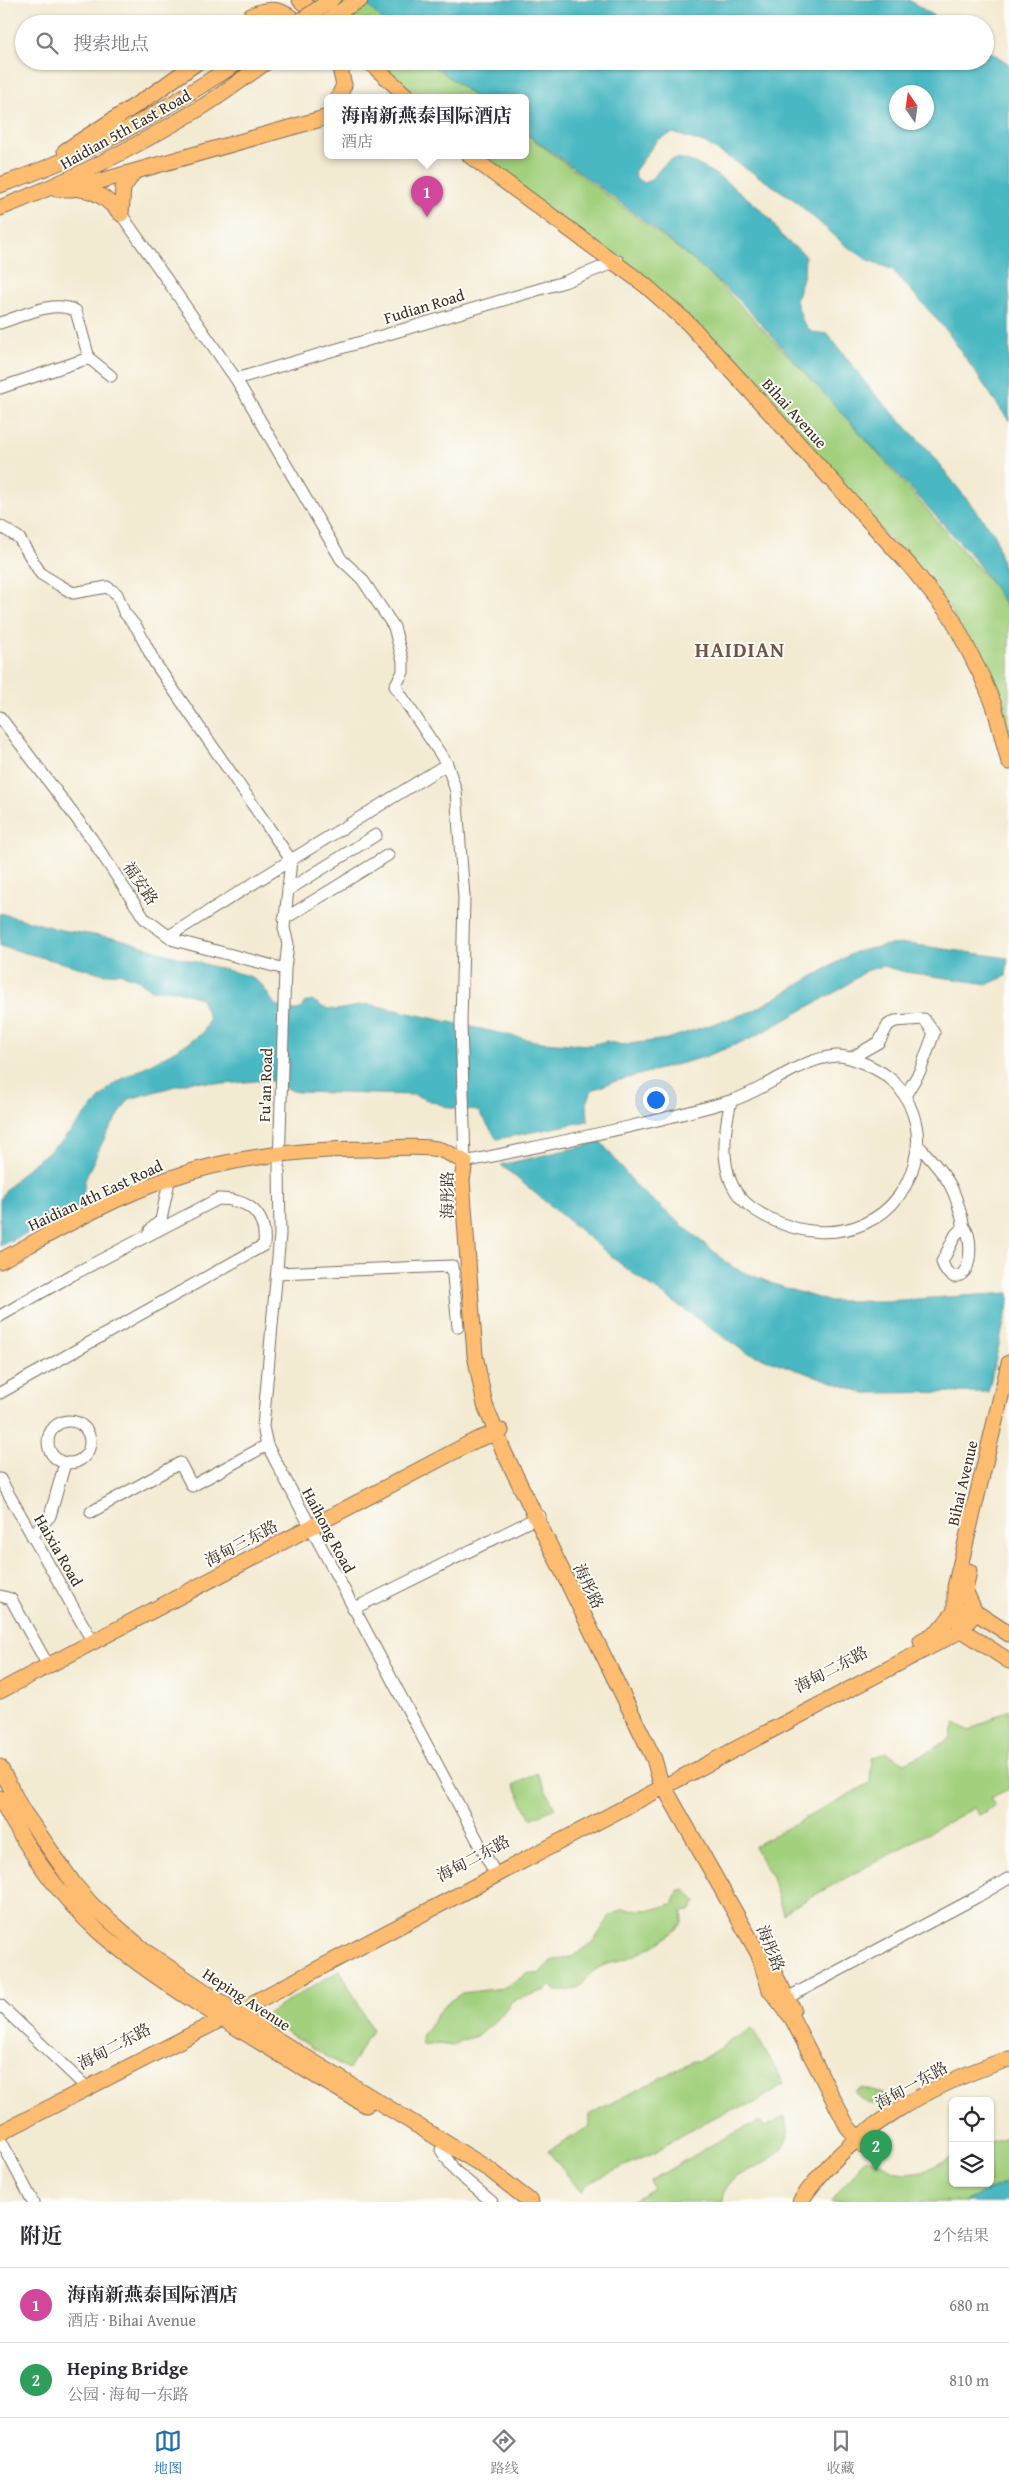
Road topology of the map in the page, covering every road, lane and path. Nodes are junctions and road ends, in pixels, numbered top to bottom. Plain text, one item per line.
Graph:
1 (268, 0) edge
2 (289, 0) edge
3 (300, 0) edge
4 (331, 0) edge
5 (360, 0) edge
6 (252, 15) edge
7 (259, 15) edge
8 (290, 15) edge
9 (306, 15) edge
10 (310, 15) edge
11 (316, 15) edge
12 (338, 15) edge
13 (187, 70) edge
14 (225, 70) edge
15 (255, 70) edge
16 (340, 70) edge
17 (367, 70) edge
18 (375, 70) edge
19 (340, 94) edge
20 (394, 94) edge
21 (395, 94) edge
22 (324, 111) edge
23 (324, 118) edge
24 (311, 122) junction
25 (474, 159) edge
26 (485, 159) edge
27 (134, 172) junction
28 (22, 178) junction
29 (0, 186) edge
30 (52, 188) junction
31 (72, 189) junction
32 (0, 208) edge
33 (122, 214) junction
34 (617, 261) junction
35 (0, 323) edge
36 (89, 358) junction
37 (111, 376) dead end
38 (236, 379) junction
39 (0, 388) edge
40 (0, 526) edge
41 (0, 716) edge
42 (1009, 741) edge
43 (1009, 762) edge
44 (447, 764) junction
45 (376, 835) dead end
46 (388, 856) dead end
47 (291, 860) junction
48 (288, 890) junction
49 (284, 919) junction
50 (168, 936) junction
51 (285, 969) junction
52 (851, 1058) junction
53 (905, 1096) junction
54 (725, 1102) junction
55 (917, 1144) junction
56 (279, 1161) junction
57 (465, 1162) junction
58 (168, 1186) junction
59 (964, 1227) dead end
60 (280, 1235) junction
61 (133, 1244) junction
62 (264, 1244) junction
63 (0, 1261) edge
64 (0, 1269) edge
65 (277, 1273) junction
66 (0, 1316) edge
67 (458, 1327) dead end
68 (1009, 1364) edge
69 (1009, 1384) edge
70 (2, 1389) edge
71 (497, 1429) junction
72 (267, 1445) junction
73 (65, 1463) dead end
74 (0, 1479) edge
75 (91, 1512) dead end
76 (538, 1517) junction
77 (307, 1525) junction
78 (32, 1536) junction
79 (0, 1596) edge
80 (353, 1609) junction
81 (955, 1611) junction
82 (975, 1612) junction
83 (962, 1630) junction
84 (1009, 1634) edge
85 (90, 1637) junction
86 (45, 1660) junction
87 (1009, 1660) edge
88 (0, 1682) edge
89 (0, 1691) edge
90 (0, 1767) edge
91 (667, 1781) junction
92 (0, 1798) edge
93 (494, 1872) junction
94 (1009, 1878) edge
95 (787, 1998) junction
96 (0, 2005) edge
97 (224, 2013) junction
98 (1009, 2059) edge
99 (1009, 2064) edge
100 (82, 2083) junction
101 (0, 2126) edge
102 (0, 2133) edge
103 (0, 2139) edge
104 (865, 2140) junction
105 (0, 2148) edge
106 (441, 2150) junction
107 (29, 2202) edge
108 (33, 2202) edge
109 (492, 2202) edge
110 (516, 2202) edge
111 (531, 2202) edge
112 (800, 2202) edge
113 (810, 2202) edge

1 - 6 main road
2 - 9 main road
3 - 11 main road
4 - 10 main road, bridge
5 - 12 main road, bridge
7 - 8 main road
13 - 28 main road
14 - 28 main road, Haidian 5th East Road
15 - 30 main road, Haidian 5th East Road
16 - 19 main road
17 - 20 main road
18 - 21 main road
22 - 24 main road
23 - 24 main road
24 - 27 main road
25 - 34 main road, Bihai Avenue
26 - 34 main road, Bihai Avenue
27 - 31 main road
27 - 33 main road
28 - 29 main road, Haidian 5th East Road
30 - 31 main road
30 - 32 main road, Haidian 5th East Road
31 - 33 main road
33 - 38 street
34 - 38 street, Fudian Road
34 - 42 main road, Bihai Avenue
34 - 43 main road, Bihai Avenue
35 - 36 street
36 - 37 street
36 - 39 street
38 - 44 street
40 - 47 street
41 - 50 street, 福安路
44 - 47 street
44 - 57 street
45 - 48 street
46 - 49 street
47 - 48 street
47 - 50 street
48 - 49 street
49 - 51 street
50 - 51 street, 福安路
51 - 56 street, Fu'an Road
52 - 53 street
52 - 53 street
52 - 54 street
53 - 55 street
54 - 55 street
54 - 57 street
55 - 59 street
56 - 57 main road, Haidian 4th East Road
56 - 58 main road, Haidian 4th East Road
56 - 60 street, Haihong Road
56 - 63 main road, Haidian 4th East Road
57 - 71 main road, 海彤路
58 - 61 street
58 - 64 main road, Haidian 4th East Road
60 - 62 street
60 - 65 street, Haihong Road
61 - 62 street
61 - 66 street
62 - 70 street
65 - 67 street
65 - 72 street, Haihong Road
68 - 81 main road, Bihai Avenue
69 - 82 main road, Bihai Avenue
71 - 76 main road, 海彤路
71 - 77 main road
72 - 75 street
72 - 77 street, Haihong Road
73 - 78 street
74 - 78 street, Haixia Road
76 - 80 street
76 - 91 main road, 海彤路
77 - 80 street, Haihong Road
77 - 85 main road
77 - 89 main road, 海甸三东路
78 - 85 street, Haixia Road
79 - 86 street
80 - 93 street, Haihong Road
81 - 82 main road
81 - 83 main road
81 - 91 main road, 海甸二东路
82 - 83 main road
82 - 84 main road
83 - 87 main road
83 - 91 main road, 海甸二东路
85 - 86 main road
86 - 88 main road
90 - 97 main road, Heping Avenue
91 - 93 main road, 海甸二东路
91 - 95 main road, 海彤路
91 - 104 main road, 海彤路
92 - 97 main road, Heping Avenue
93 - 97 main road, 海甸二东路
94 - 95 street
95 - 104 main road, 海彤路
96 - 100 street
97 - 100 main road, 海甸二东路
97 - 102 main road, 海甸二东路
97 - 106 main road, Heping Avenue
97 - 111 main road, Heping Avenue
98 - 104 main road, 海甸一东路
99 - 104 main road, 海甸一东路
100 - 101 main road, 海甸二东路
103 - 108 street
104 - 112 main road, 海甸一东路
104 - 113 main road, 海甸一东路
105 - 107 street
106 - 109 street
106 - 110 main road, Heping Avenue

